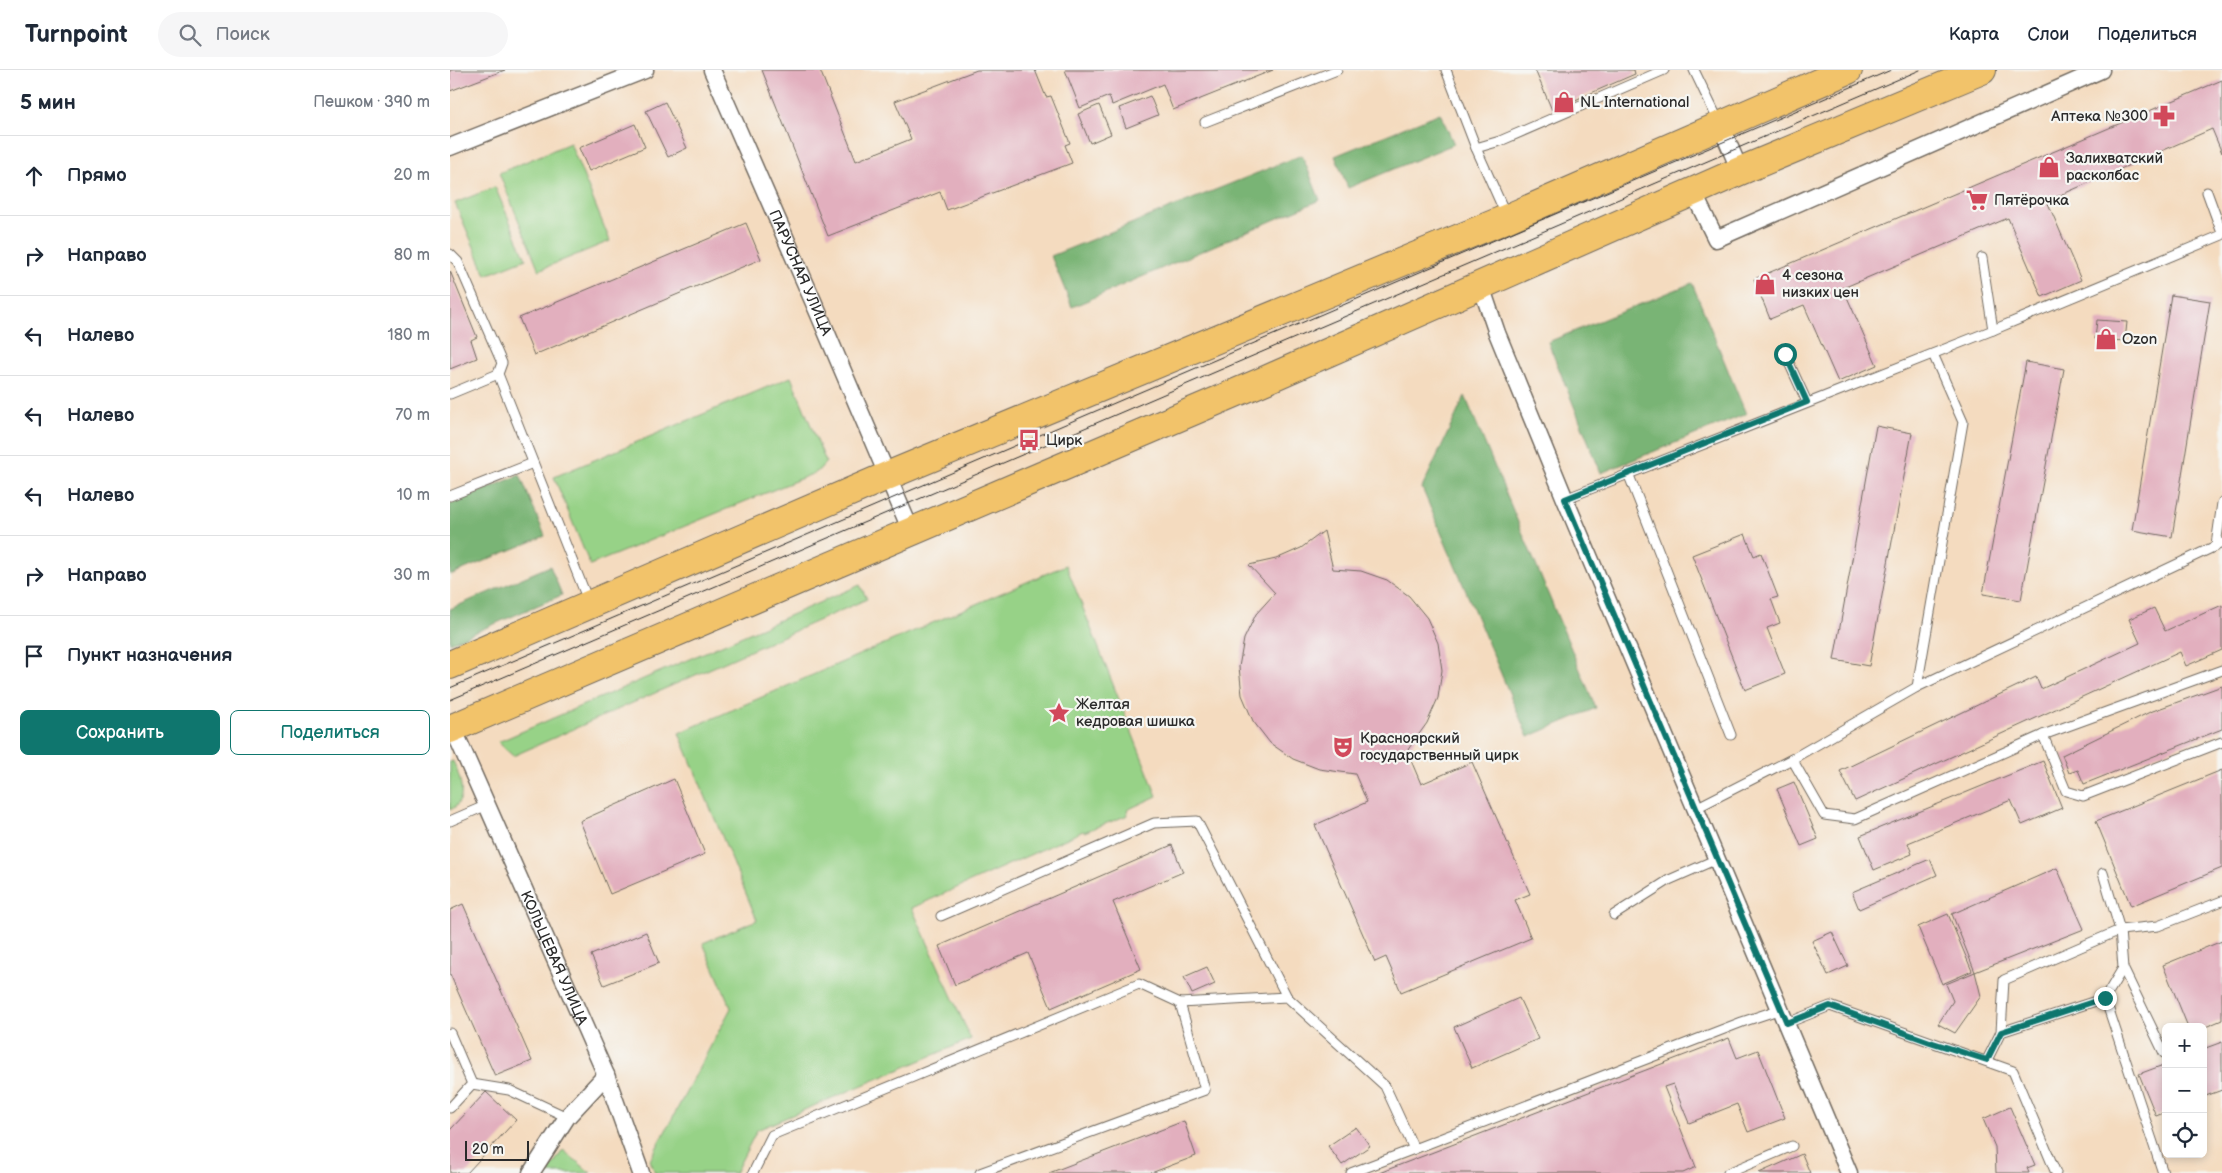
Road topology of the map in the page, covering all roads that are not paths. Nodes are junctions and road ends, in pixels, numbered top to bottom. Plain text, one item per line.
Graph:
1 (645, 70) edge
2 (712, 70) edge
3 (1337, 70) edge
4 (1446, 70) edge
5 (1664, 70) edge
6 (1694, 70) edge
7 (1848, 70) edge
8 (1982, 70) edge
9 (2101, 70) edge
10 (1205, 122) dead end
11 (1720, 124) junction
12 (450, 147) edge
13 (1476, 148) junction
14 (1740, 171) junction
15 (1693, 192) junction
16 (2207, 192) dead end
17 (1508, 218) junction
18 (2222, 234) edge
19 (450, 254) edge
20 (1982, 258) dead end
21 (1481, 286) junction
22 (1993, 330) junction
23 (1785, 354) dead end
24 (1932, 354) junction
25 (498, 374) junction
26 (450, 394) edge
27 (1807, 402) junction
28 (533, 463) junction
29 (1628, 474) junction
30 (887, 476) junction
31 (450, 496) edge
32 (1565, 499) junction
33 (2222, 503) edge
34 (911, 531) junction
35 (2219, 544) edge
36 (590, 605) junction
37 (450, 665) edge
38 (2222, 670) edge
39 (1917, 687) junction
40 (452, 728) edge
41 (1731, 734) dead end
42 (2043, 734) junction
43 (2222, 742) edge
44 (1792, 760) junction
45 (487, 805) junction
46 (1696, 808) junction
47 (450, 821) edge
48 (1717, 859) junction
49 (2103, 873) dead end
50 (2222, 901) edge
51 (1614, 914) dead end
52 (940, 916) dead end
53 (2120, 930) junction
54 (2123, 968) junction
55 (1287, 998) junction
56 (2105, 998) junction
57 (1180, 1003) junction
58 (1784, 1016) junction
59 (2001, 1032) junction
60 (450, 1033) edge
61 (2162, 1049) edge
62 (1987, 1060) junction
63 (606, 1075) junction
64 (472, 1084) junction
65 (450, 1108) edge
66 (567, 1117) junction
67 (1792, 1146) dead end
68 (1414, 1149) junction
69 (531, 1173) edge
70 (641, 1173) edge
71 (753, 1173) edge
72 (980, 1173) edge
73 (1352, 1173) edge
74 (1728, 1173) edge
75 (1849, 1173) edge
76 (2056, 1173) edge
77 (2163, 1173) edge

1 - 12 street
2 - 30 street, ПАРУСНАЯ УЛИЦА
3 - 10 lane
4 - 13 lane
5 - 13 lane
6 - 11 lane
7 - 11 highway
8 - 14 highway
9 - 15 street
11 - 14 street
11 - 17 highway
13 - 17 lane
14 - 15 highway
15 - 21 highway
16 - 18 lane
17 - 30 highway
18 - 22 lane
19 - 25 lane
20 - 22 lane
21 - 32 street
21 - 34 highway
22 - 24 lane
23 - 27 lane
24 - 27 lane
24 - 39 lane
25 - 26 lane
25 - 28 lane
27 - 29 lane
28 - 31 lane
28 - 36 lane
29 - 32 lane
29 - 41 lane
30 - 34 street, ПАРУСНАЯ УЛИЦА
30 - 36 highway
32 - 46 street
33 - 35 lane
34 - 40 highway
35 - 39 lane
36 - 37 highway
38 - 42 lane
39 - 44 lane
40 - 45 street, КОЛЬЦЕВАЯ УЛИЦА
42 - 43 lane
42 - 44 lane
44 - 46 lane
45 - 47 lane
45 - 63 street, КОЛЬЦЕВАЯ УЛИЦА
46 - 48 street
48 - 51 lane
48 - 58 street
49 - 53 lane
50 - 53 lane
52 - 55 lane
53 - 54 lane
53 - 59 lane
54 - 56 lane
54 - 61 lane
55 - 57 lane
55 - 68 lane
56 - 59 lane
56 - 77 lane
57 - 71 lane
57 - 72 lane
58 - 62 lane
58 - 68 lane
58 - 75 street
59 - 62 lane
60 - 64 lane
62 - 76 lane
63 - 66 street
63 - 70 street, КОЛЬЦЕВАЯ УЛИЦА
64 - 65 lane
64 - 66 lane
66 - 69 street
67 - 74 lane
68 - 73 lane

